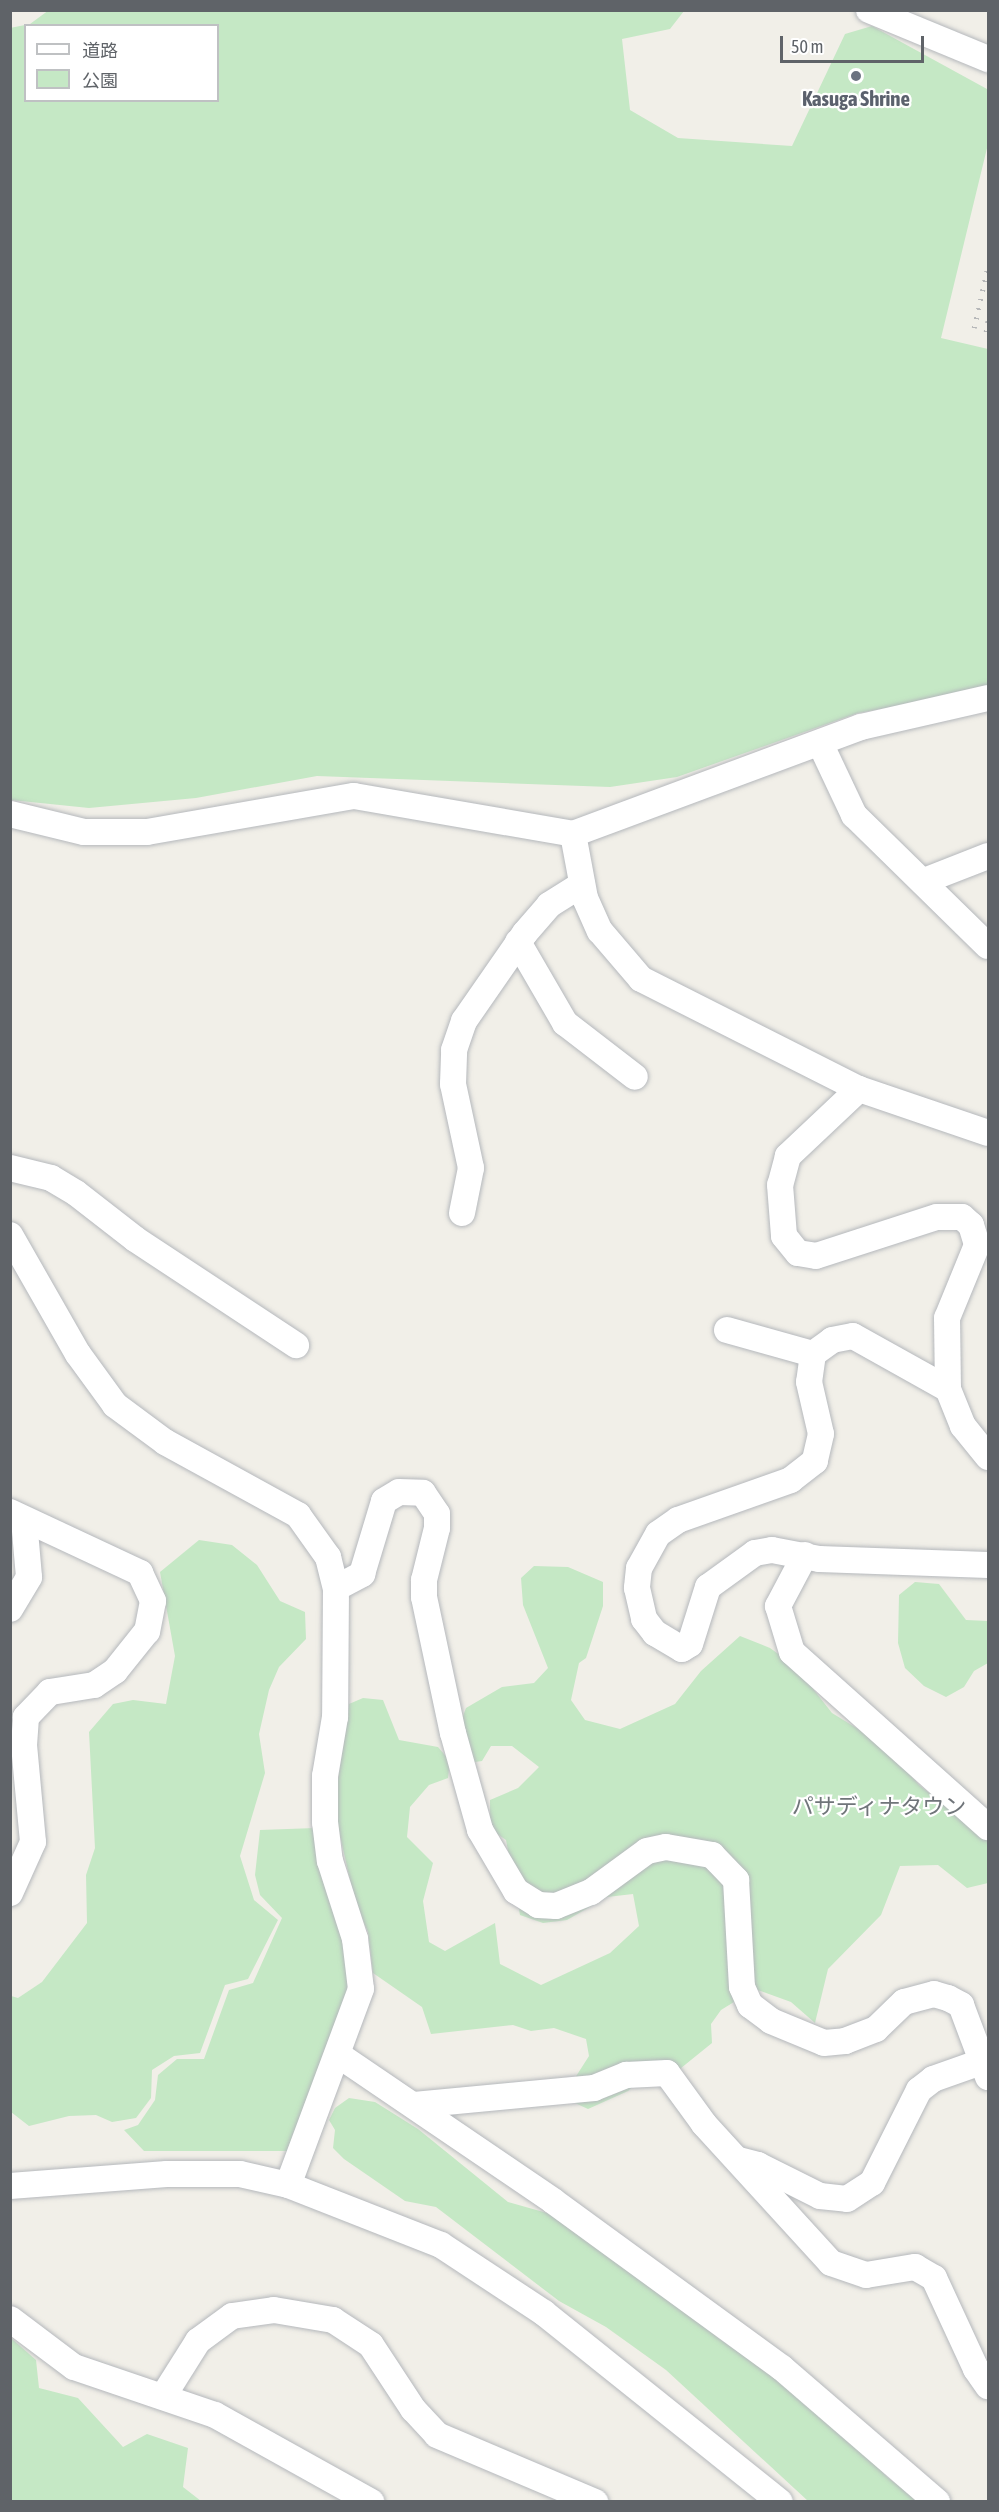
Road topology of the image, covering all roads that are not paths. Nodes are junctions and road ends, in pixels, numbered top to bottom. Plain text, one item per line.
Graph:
1 (869, 10) edge
2 (988, 59) edge
3 (988, 698) edge
4 (820, 743) junction
5 (10, 813) edge
6 (573, 834) junction
7 (988, 856) edge
8 (924, 882) junction
9 (582, 885) junction
10 (518, 942) junction
11 (988, 946) edge
12 (635, 1077) dead end
13 (859, 1089) junction
14 (988, 1133) edge
15 (10, 1168) edge
16 (462, 1213) dead end
17 (10, 1234) edge
18 (19, 1270) edge
19 (727, 1330) dead end
20 (296, 1345) dead end
21 (813, 1354) junction
22 (948, 1389) junction
23 (988, 1456) edge
24 (17, 1516) edge
25 (805, 1555) junction
26 (988, 1565) edge
27 (336, 1588) junction
28 (10, 1609) edge
29 (988, 1827) edge
30 (10, 1893) edge
31 (340, 2056) junction
32 (985, 2069) edge
33 (414, 2104) junction
34 (738, 2160) junction
35 (288, 2185) junction
36 (10, 2186) edge
37 (10, 2319) edge
38 (988, 2386) edge
39 (164, 2395) junction
40 (371, 2502) edge
41 (595, 2502) edge
42 (780, 2502) edge
43 (937, 2502) edge

1 - 2 street
3 - 4 street
4 - 6 street
4 - 8 street
5 - 6 street
6 - 9 street
7 - 8 street
8 - 11 street
9 - 10 street
9 - 13 street
10 - 12 street
10 - 16 street
13 - 14 street
13 - 22 street
15 - 20 street
17 - 18 street
18 - 27 street
19 - 21 street
21 - 22 street
21 - 25 street
22 - 23 street
24 - 28 street
24 - 30 street
25 - 26 street
25 - 29 street
27 - 31 street
27 - 32 street
31 - 33 street
31 - 35 street
32 - 34 street
33 - 34 street
33 - 43 street
34 - 38 street
35 - 36 street
35 - 42 street
37 - 39 street
39 - 40 street
39 - 41 street

